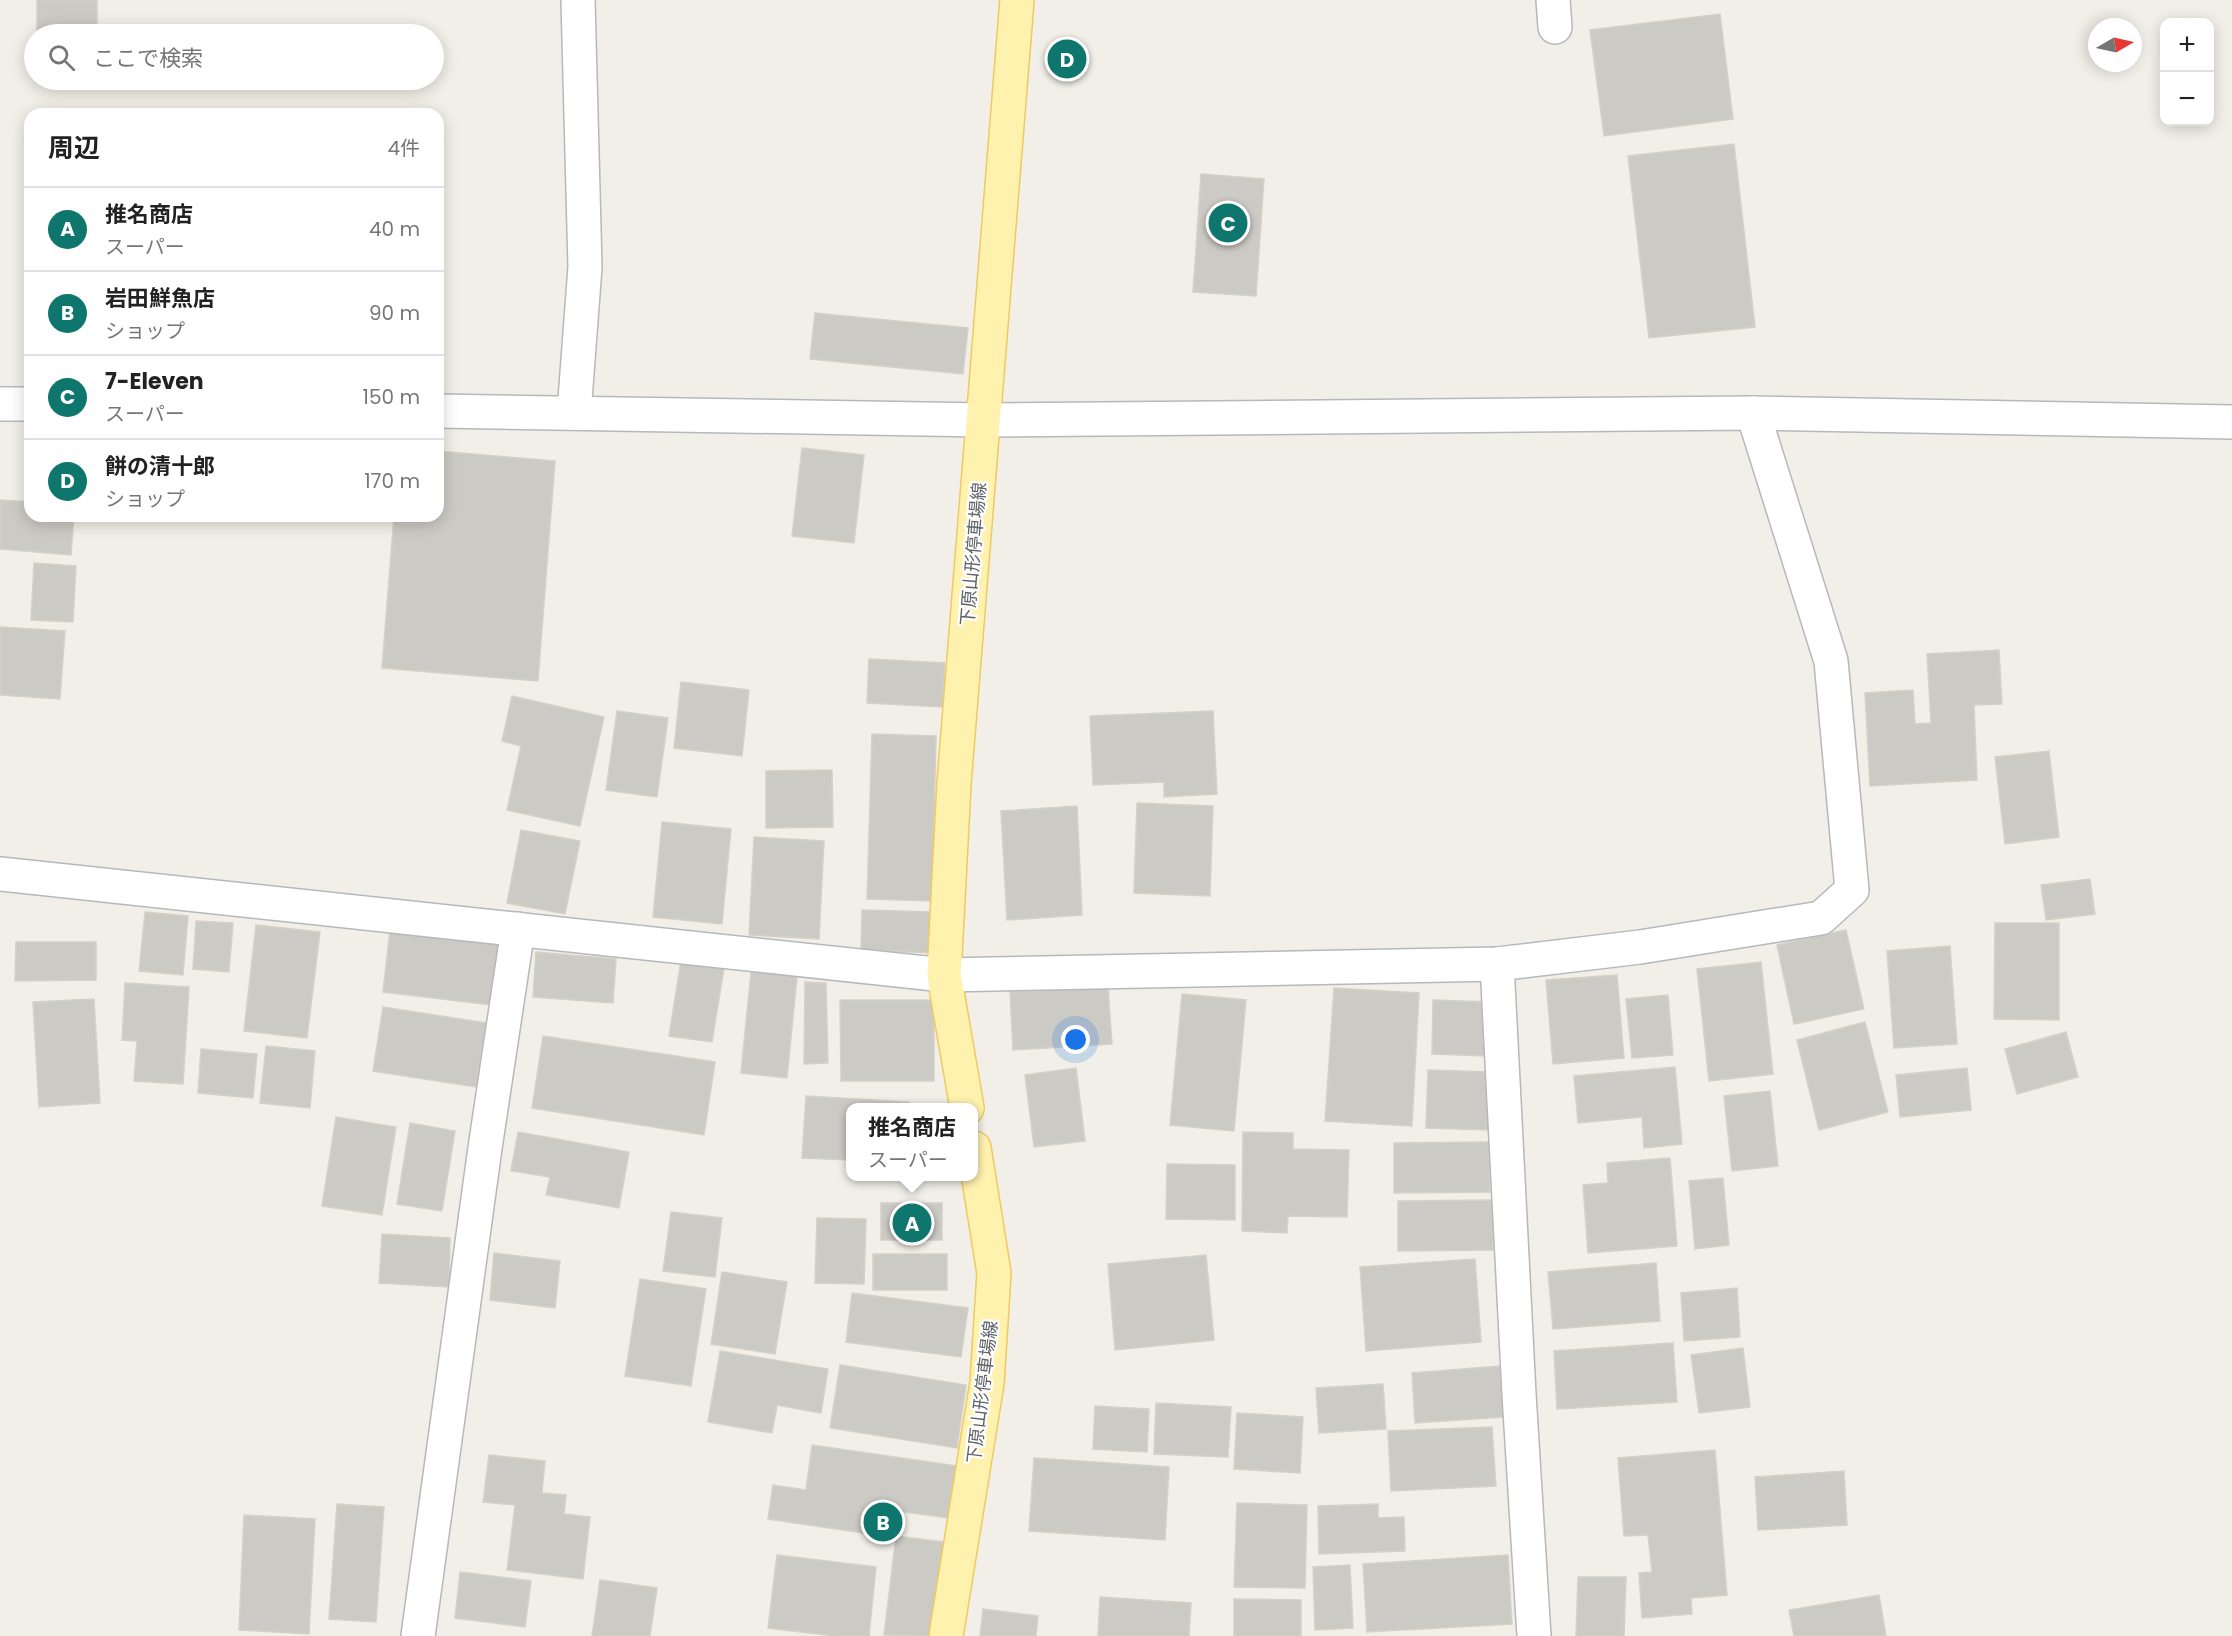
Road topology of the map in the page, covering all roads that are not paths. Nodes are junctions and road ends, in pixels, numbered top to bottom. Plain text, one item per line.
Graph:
1 (578, 0) edge
2 (1017, 0) edge
3 (0, 404) edge
4 (24, 404) edge
5 (444, 411) edge
6 (574, 413) junction
7 (1753, 413) junction
8 (984, 420) junction
9 (2232, 422) edge
10 (0, 874) edge
11 (518, 929) junction
12 (1497, 964) junction
13 (944, 975) junction
14 (966, 1103) edge
15 (978, 1173) edge
16 (418, 1636) edge
17 (946, 1636) edge
18 (1534, 1636) edge

1 - 6 street
2 - 8 main road, 下原山形停車場線
3 - 4 street
5 - 6 street
6 - 8 street
7 - 8 street
7 - 9 street
7 - 12 street
8 - 13 main road, 下原山形停車場線
10 - 11 street
11 - 13 street
11 - 16 street
12 - 13 street
12 - 18 street
13 - 14 main road, 下原山形停車場線
15 - 17 main road, 下原山形停車場線

